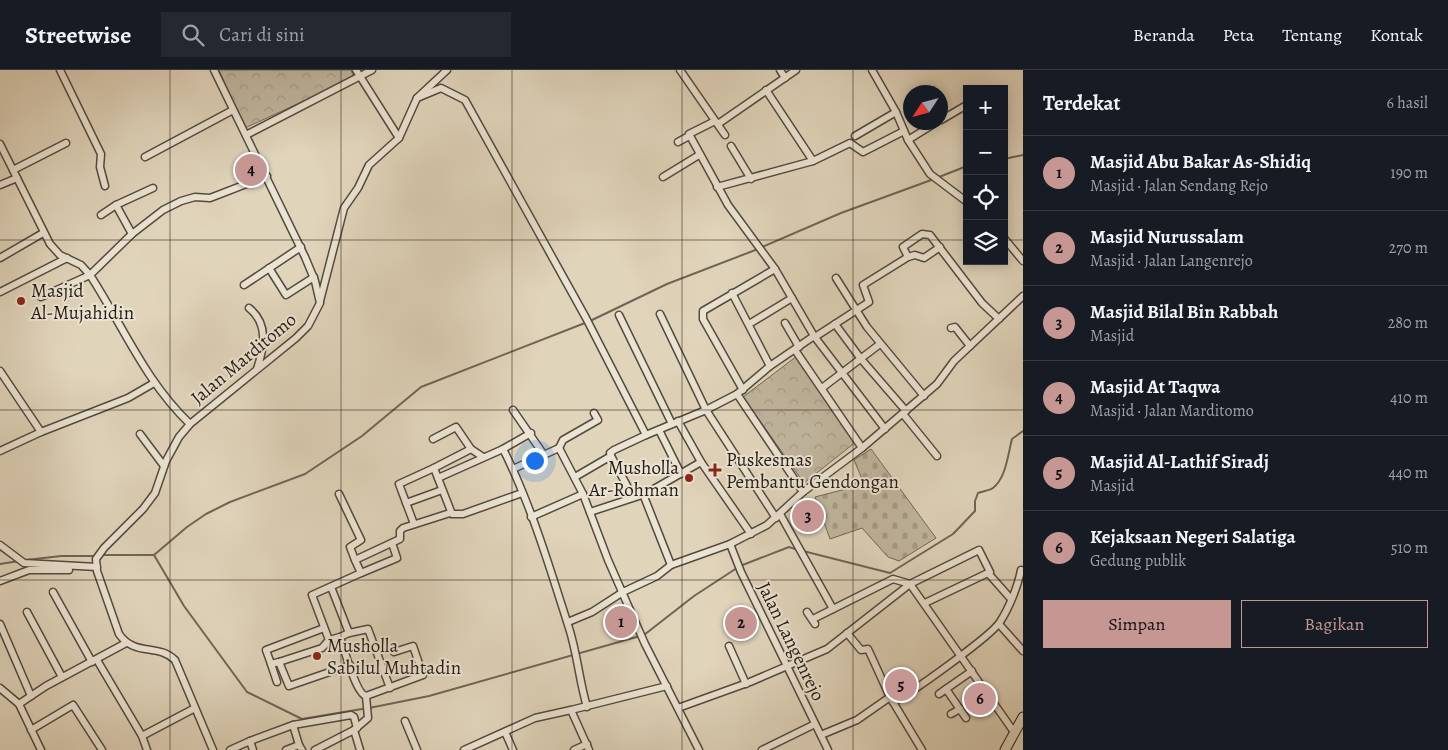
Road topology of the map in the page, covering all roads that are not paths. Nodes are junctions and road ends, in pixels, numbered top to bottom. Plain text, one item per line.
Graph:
1 (60, 70) edge
2 (214, 70) edge
3 (356, 70) edge
4 (372, 70) edge
5 (447, 70) edge
6 (680, 70) edge
7 (780, 70) edge
8 (796, 70) edge
9 (872, 70) edge
10 (359, 77) junction
11 (784, 78) junction
12 (766, 90) junction
13 (417, 98) junction
14 (963, 107) edge
15 (233, 110) junction
16 (896, 112) junction
17 (948, 116) edge
18 (717, 122) junction
19 (924, 130) edge
20 (904, 132) junction
21 (246, 134) junction
22 (725, 135) dead end
23 (689, 136) junction
24 (855, 136) dead end
25 (399, 138) junction
26 (908, 140) junction
27 (678, 142) dead end
28 (66, 143) dead end
29 (0, 144) edge
30 (730, 146) dead end
31 (699, 155) junction
32 (145, 157) dead end
33 (812, 161) junction
34 (13, 170) junction
35 (267, 176) junction
36 (663, 177) dead end
37 (17, 178) junction
38 (751, 179) junction
39 (0, 185) edge
40 (105, 186) dead end
41 (717, 187) junction
42 (153, 188) dead end
43 (963, 199) edge
44 (116, 205) junction
45 (101, 215) dead end
46 (43, 233) junction
47 (132, 234) junction
48 (1008, 242) edge
49 (301, 246) junction
50 (940, 247) junction
51 (908, 257) junction
52 (1022, 257) edge
53 (0, 258) edge
54 (67, 258) junction
55 (269, 268) junction
56 (775, 269) junction
57 (90, 275) junction
58 (314, 278) junction
59 (836, 278) dead end
60 (244, 285) dead end
61 (0, 292) edge
62 (732, 294) junction
63 (1023, 296) edge
64 (41, 298) dead end
65 (792, 298) junction
66 (320, 303) junction
67 (250, 308) dead end
68 (856, 310) junction
69 (660, 314) dead end
70 (619, 315) dead end
71 (999, 319) junction
72 (785, 323) dead end
73 (748, 324) junction
74 (835, 324) junction
75 (951, 328) dead end
76 (815, 337) junction
77 (880, 344) junction
78 (970, 346) junction
79 (797, 348) junction
80 (861, 359) junction
81 (770, 366) junction
82 (256, 370) junction
83 (0, 371) edge
84 (841, 374) junction
85 (154, 383) junction
86 (822, 388) junction
87 (740, 392) junction
88 (924, 396) junction
89 (513, 410) dead end
90 (706, 410) junction
91 (905, 412) junction
92 (594, 413) dead end
93 (675, 422) junction
94 (190, 424) junction
95 (885, 429) junction
96 (658, 430) junction
97 (41, 432) junction
98 (531, 433) junction
99 (140, 434) dead end
100 (646, 435) junction
101 (433, 439) dead end
102 (559, 448) junction
103 (862, 448) junction
104 (471, 449) junction
105 (503, 449) junction
106 (0, 451) edge
107 (544, 455) junction
108 (612, 456) junction
109 (937, 456) dead end
110 (483, 457) junction
111 (702, 462) junction
112 (164, 466) junction
113 (434, 468) junction
114 (514, 469) junction
115 (681, 474) junction
116 (575, 477) junction
117 (438, 478) junction
118 (442, 490) junction
119 (804, 492) junction
120 (522, 493) junction
121 (340, 494) dead end
122 (583, 494) junction
123 (643, 494) junction
124 (633, 497) junction
125 (406, 503) junction
126 (590, 512) junction
127 (450, 513) junction
128 (778, 516) junction
129 (531, 517) junction
130 (414, 524) junction
131 (751, 534) junction
132 (392, 543) junction
133 (730, 544) junction
134 (0, 545) edge
135 (356, 560) junction
136 (671, 565) junction
137 (97, 569) junction
138 (1021, 570) dead end
139 (361, 573) junction
140 (988, 574) junction
141 (0, 581) edge
142 (910, 584) junction
143 (331, 587) junction
144 (52, 592) dead end
145 (623, 592) junction
146 (1011, 600) junction
147 (925, 603) junction
148 (833, 609) junction
149 (27, 612) dead end
150 (807, 612) dead end
151 (568, 622) junction
152 (0, 624) edge
153 (999, 624) junction
154 (324, 628) junction
155 (349, 633) junction
156 (847, 633) junction
157 (340, 637) junction
158 (329, 640) junction
159 (126, 643) junction
160 (729, 646) dead end
161 (1023, 651) edge
162 (394, 652) dead end
163 (961, 655) junction
164 (94, 661) junction
165 (279, 662) junction
166 (271, 664) junction
167 (350, 665) junction
168 (788, 665) junction
169 (972, 671) junction
170 (62, 677) junction
171 (277, 682) dead end
172 (746, 684) junction
173 (667, 686) junction
174 (0, 688) edge
175 (390, 688) junction
176 (946, 689) junction
177 (939, 694) dead end
178 (31, 696) junction
179 (366, 696) junction
180 (891, 700) junction
181 (19, 704) junction
182 (587, 707) junction
183 (195, 708) junction
184 (678, 708) junction
185 (960, 709) junction
186 (571, 710) junction
187 (951, 714) dead end
188 (1023, 717) edge
189 (966, 718) dead end
190 (405, 721) dead end
191 (815, 724) junction
192 (293, 725) junction
193 (355, 729) junction
194 (31, 730) junction
195 (505, 732) junction
196 (1014, 732) junction
197 (821, 735) junction
198 (142, 736) junction
199 (250, 741) junction
200 (300, 747) edge
201 (588, 747) edge
202 (41, 750) edge
203 (102, 750) edge
204 (147, 750) edge
205 (213, 750) edge
206 (230, 750) edge
207 (253, 750) edge
208 (286, 750) edge
209 (315, 750) edge
210 (360, 750) edge
211 (417, 750) edge
212 (466, 750) edge
213 (513, 750) edge
214 (574, 750) edge
215 (699, 750) edge
216 (762, 750) edge
217 (828, 750) edge
218 (922, 750) edge
219 (1005, 750) edge

1 - 40 street
2 - 15 street
3 - 10 street
4 - 10 street
5 - 13 street
6 - 18 street
7 - 11 street
8 - 11 street
9 - 16 street
10 - 21 street
10 - 25 street
11 - 12 street
12 - 18 street
12 - 33 street
13 - 25 street
13 - 100 street
14 - 17 street
15 - 21 street
15 - 32 street
16 - 20 street
16 - 24 street
18 - 22 street
18 - 23 street
19 - 26 street
20 - 26 street
20 - 33 street
21 - 35 street
23 - 27 street
23 - 31 street
25 - 66 street, Jalan Marditomo
26 - 43 street
28 - 34 street
29 - 34 street
30 - 38 street
31 - 36 street
31 - 41 street
33 - 38 street
34 - 37 street
35 - 47 street
35 - 49 street
37 - 39 street
37 - 46 street
38 - 41 street
41 - 56 street
42 - 44 street
44 - 45 street
44 - 47 street
46 - 53 street
46 - 54 street
47 - 57 street
48 - 52 street
49 - 55 street
49 - 58 street
50 - 51 street
50 - 51 street
50 - 71 street
51 - 68 street
54 - 57 street
54 - 61 street
55 - 58 street
55 - 60 street
56 - 62 street
56 - 65 street
57 - 64 street
57 - 85 street
58 - 66 street
59 - 68 street
62 - 73 street
62 - 87 street
63 - 71 street
65 - 73 street
65 - 76 street
66 - 82 street, Jalan Marditomo
67 - 82 street
68 - 74 street
68 - 77 street
69 - 90 street
70 - 93 street
71 - 78 street
72 - 79 street
73 - 81 street
74 - 76 street
74 - 80 street
75 - 78 street
76 - 79 street
76 - 84 street
77 - 80 street
77 - 88 street
78 - 88 street
79 - 81 street
79 - 86 street
80 - 84 street
80 - 91 street
81 - 87 street
82 - 94 street, Jalan Marditomo
83 - 97 street
84 - 86 street
84 - 95 street
85 - 94 street
85 - 97 street
86 - 103 street
87 - 90 street
87 - 119 street
88 - 91 street
89 - 98 street
90 - 93 street
90 - 128 street
91 - 95 street
91 - 109 street
92 - 102 street
93 - 96 street
93 - 111 street
94 - 112 street, Jalan Marditomo
95 - 103 street
96 - 100 street
96 - 115 street
97 - 106 street
98 - 105 street
98 - 107 street
99 - 112 street
100 - 108 street
101 - 104 street
102 - 107 street
102 - 116 street
103 - 119 street
104 - 110 street
104 - 113 street
105 - 110 street
105 - 114 street
107 - 114 street
108 - 116 street
108 - 124 street
110 - 117 street
111 - 115 street
111 - 131 street
112 - 137 street, Jalan Marditomo
113 - 117 street
113 - 125 street
114 - 120 street
115 - 123 street
116 - 122 street
117 - 118 street
118 - 125 street
118 - 127 street
119 - 128 street
120 - 127 street
120 - 129 street
121 - 135 street
122 - 126 street
122 - 129 street
123 - 124 street
123 - 136 street
124 - 126 street
125 - 130 street
126 - 145 street
127 - 130 street
128 - 131 street
128 - 148 street
129 - 151 street
130 - 132 street
131 - 133 street
132 - 135 street
132 - 139 street
133 - 136 street
133 - 168 street, Jalan Langenrejo
134 - 137 street
135 - 139 street
136 - 145 street
137 - 141 street
137 - 159 street
138 - 146 street
139 - 143 street
140 - 142 street
140 - 146 street
140 - 147 street
142 - 147 street
142 - 148 street
142 - 156 street
143 - 154 street
143 - 155 street
144 - 164 street
145 - 151 street
145 - 173 street
146 - 153 street
147 - 163 street
148 - 150 street
149 - 170 street
151 - 182 street
152 - 178 street
153 - 161 street
153 - 163 street
154 - 158 street
154 - 166 street
155 - 157 street
155 - 175 street
156 - 168 street
156 - 180 street
157 - 158 street
157 - 167 street
158 - 165 street
159 - 164 street
159 - 183 street
160 - 172 street
162 - 175 street
163 - 169 street
163 - 180 street
164 - 170 street
164 - 198 street
165 - 166 street
165 - 167 street
166 - 171 street
167 - 179 street
168 - 172 street
168 - 191 street, Jalan Langenrejo
169 - 176 street
169 - 196 street
170 - 178 street
172 - 184 street
173 - 182 street
173 - 184 street
174 - 181 street
175 - 179 street
176 - 177 street
176 - 185 street
178 - 181 street
179 - 193 street
180 - 197 street
180 - 218 street
181 - 194 street
182 - 186 street
183 - 198 street
183 - 205 street
184 - 215 street
185 - 187 street
185 - 189 street
186 - 195 street
186 - 201 street
188 - 196 main road
190 - 211 street
191 - 197 street, Jalan Langenrejo
191 - 216 street
192 - 193 street
192 - 199 street
192 - 200 street
193 - 209 street
193 - 210 street
194 - 202 street
194 - 203 street
195 - 212 street
195 - 213 street
196 - 219 main road
197 - 217 street, Jalan Langenrejo
198 - 204 street
199 - 206 street
199 - 207 street
200 - 208 street
201 - 214 street

